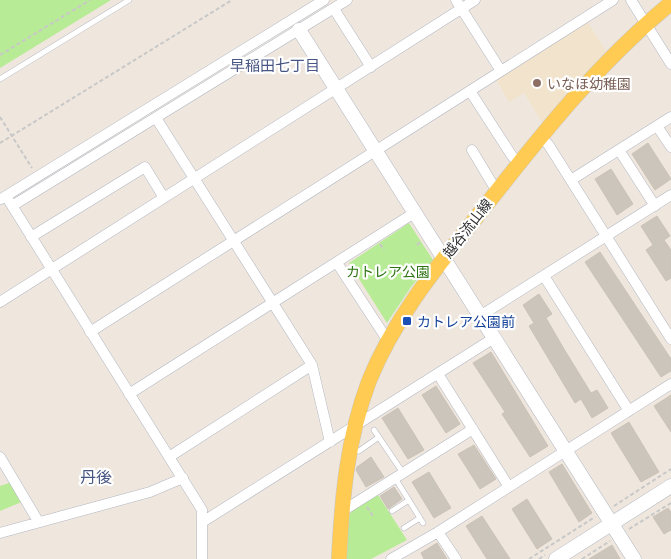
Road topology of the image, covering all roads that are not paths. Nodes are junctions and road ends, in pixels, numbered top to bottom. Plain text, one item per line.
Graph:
1 (128, 0) edge
2 (324, 0) edge
3 (347, 0) edge
4 (476, 0) edge
5 (613, 0) edge
6 (631, 0) edge
7 (671, 3) edge
8 (459, 4) edge
9 (334, 9) junction
10 (646, 24) junction
11 (299, 30) junction
12 (671, 64) edge
13 (371, 67) junction
14 (501, 71) junction
15 (0, 79) edge
16 (336, 88) junction
17 (470, 91) junction
18 (671, 117) edge
19 (156, 118) junction
20 (658, 126) junction
21 (540, 137) junction
22 (671, 147) edge
23 (472, 150) dead end
24 (619, 150) junction
25 (375, 151) junction
26 (519, 163) junction
27 (194, 178) junction
28 (571, 180) junction
29 (498, 189) junction
30 (3, 198) edge
31 (164, 198) junction
32 (670, 198) edge
33 (12, 206) junction
34 (655, 206) junction
35 (414, 213) junction
36 (31, 236) junction
37 (606, 236) junction
38 (234, 242) junction
39 (444, 258) junction
40 (337, 263) junction
41 (51, 269) junction
42 (544, 276) junction
43 (0, 302) edge
44 (272, 303) junction
45 (480, 316) junction
46 (90, 332) junction
47 (494, 338) junction
48 (671, 339) edge
49 (388, 341) junction
50 (312, 365) junction
51 (438, 374) junction
52 (671, 384) edge
53 (130, 394) junction
54 (629, 411) junction
55 (355, 425) junction
56 (472, 429) junction
57 (374, 430) dead end
58 (379, 437) junction
59 (330, 442) junction
60 (359, 451) dead end
61 (566, 451) junction
62 (169, 456) junction
63 (0, 457) edge
64 (399, 476) junction
65 (183, 478) junction
66 (509, 486) junction
67 (671, 486) edge
68 (409, 500) junction
69 (342, 508) junction
70 (392, 510) dead end
71 (420, 518) junction
72 (38, 521) junction
73 (204, 521) junction
74 (423, 523) dead end
75 (611, 524) junction
76 (404, 528) dead end
77 (0, 532) edge
78 (438, 532) junction
79 (202, 559) edge
80 (339, 559) edge
81 (391, 559) edge
82 (456, 559) edge
83 (556, 559) edge
84 (634, 559) edge

1 - 15 lane
2 - 30 street
3 - 9 street
4 - 8 street
5 - 14 street
6 - 10 street
7 - 10 main road, 越谷流山線
8 - 13 street
8 - 14 street
9 - 11 street
9 - 13 street
10 - 12 street
10 - 21 main road, 越谷流山線
11 - 16 street
11 - 19 street
13 - 16 street
14 - 17 street
16 - 25 street
16 - 27 street
17 - 25 street
17 - 26 street
18 - 20 street
19 - 27 street
19 - 33 street
20 - 22 street
20 - 24 street
21 - 26 main road, 越谷流山線
21 - 28 street
23 - 29 street
24 - 28 street
24 - 34 street
25 - 35 street
25 - 38 street
26 - 29 main road, 越谷流山線
27 - 31 street
27 - 38 street
28 - 37 street
29 - 39 main road, 越谷流山線
30 - 33 street
31 - 36 street
31 - 41 street
32 - 34 street
33 - 36 street
34 - 37 street
35 - 39 street
35 - 40 street
36 - 41 street
37 - 42 street
37 - 48 street
38 - 44 street
38 - 46 street
39 - 45 street
39 - 49 main road, 越谷流山線
40 - 44 street
40 - 49 street
41 - 43 street
41 - 46 street
42 - 45 street
42 - 54 street
44 - 50 street
44 - 53 street
45 - 47 street
46 - 53 street
47 - 51 street
47 - 61 street
49 - 55 main road, 越谷流山線
50 - 59 street
50 - 62 street
51 - 55 street
51 - 56 street
52 - 54 street
53 - 62 street
54 - 61 street
55 - 59 street
55 - 69 main road, 越谷流山線
56 - 64 street
56 - 66 street
57 - 58 lane
58 - 60 lane
58 - 64 lane
59 - 73 street
61 - 66 street
61 - 75 street
62 - 65 street
63 - 72 street
64 - 68 lane
64 - 69 street
65 - 72 street
65 - 73 street
66 - 78 street
67 - 75 street
68 - 70 lane
68 - 71 lane
69 - 80 main road, 越谷流山線
71 - 74 lane
71 - 76 lane
72 - 77 street
73 - 79 street
75 - 83 street
75 - 84 street
78 - 81 street
78 - 82 street

